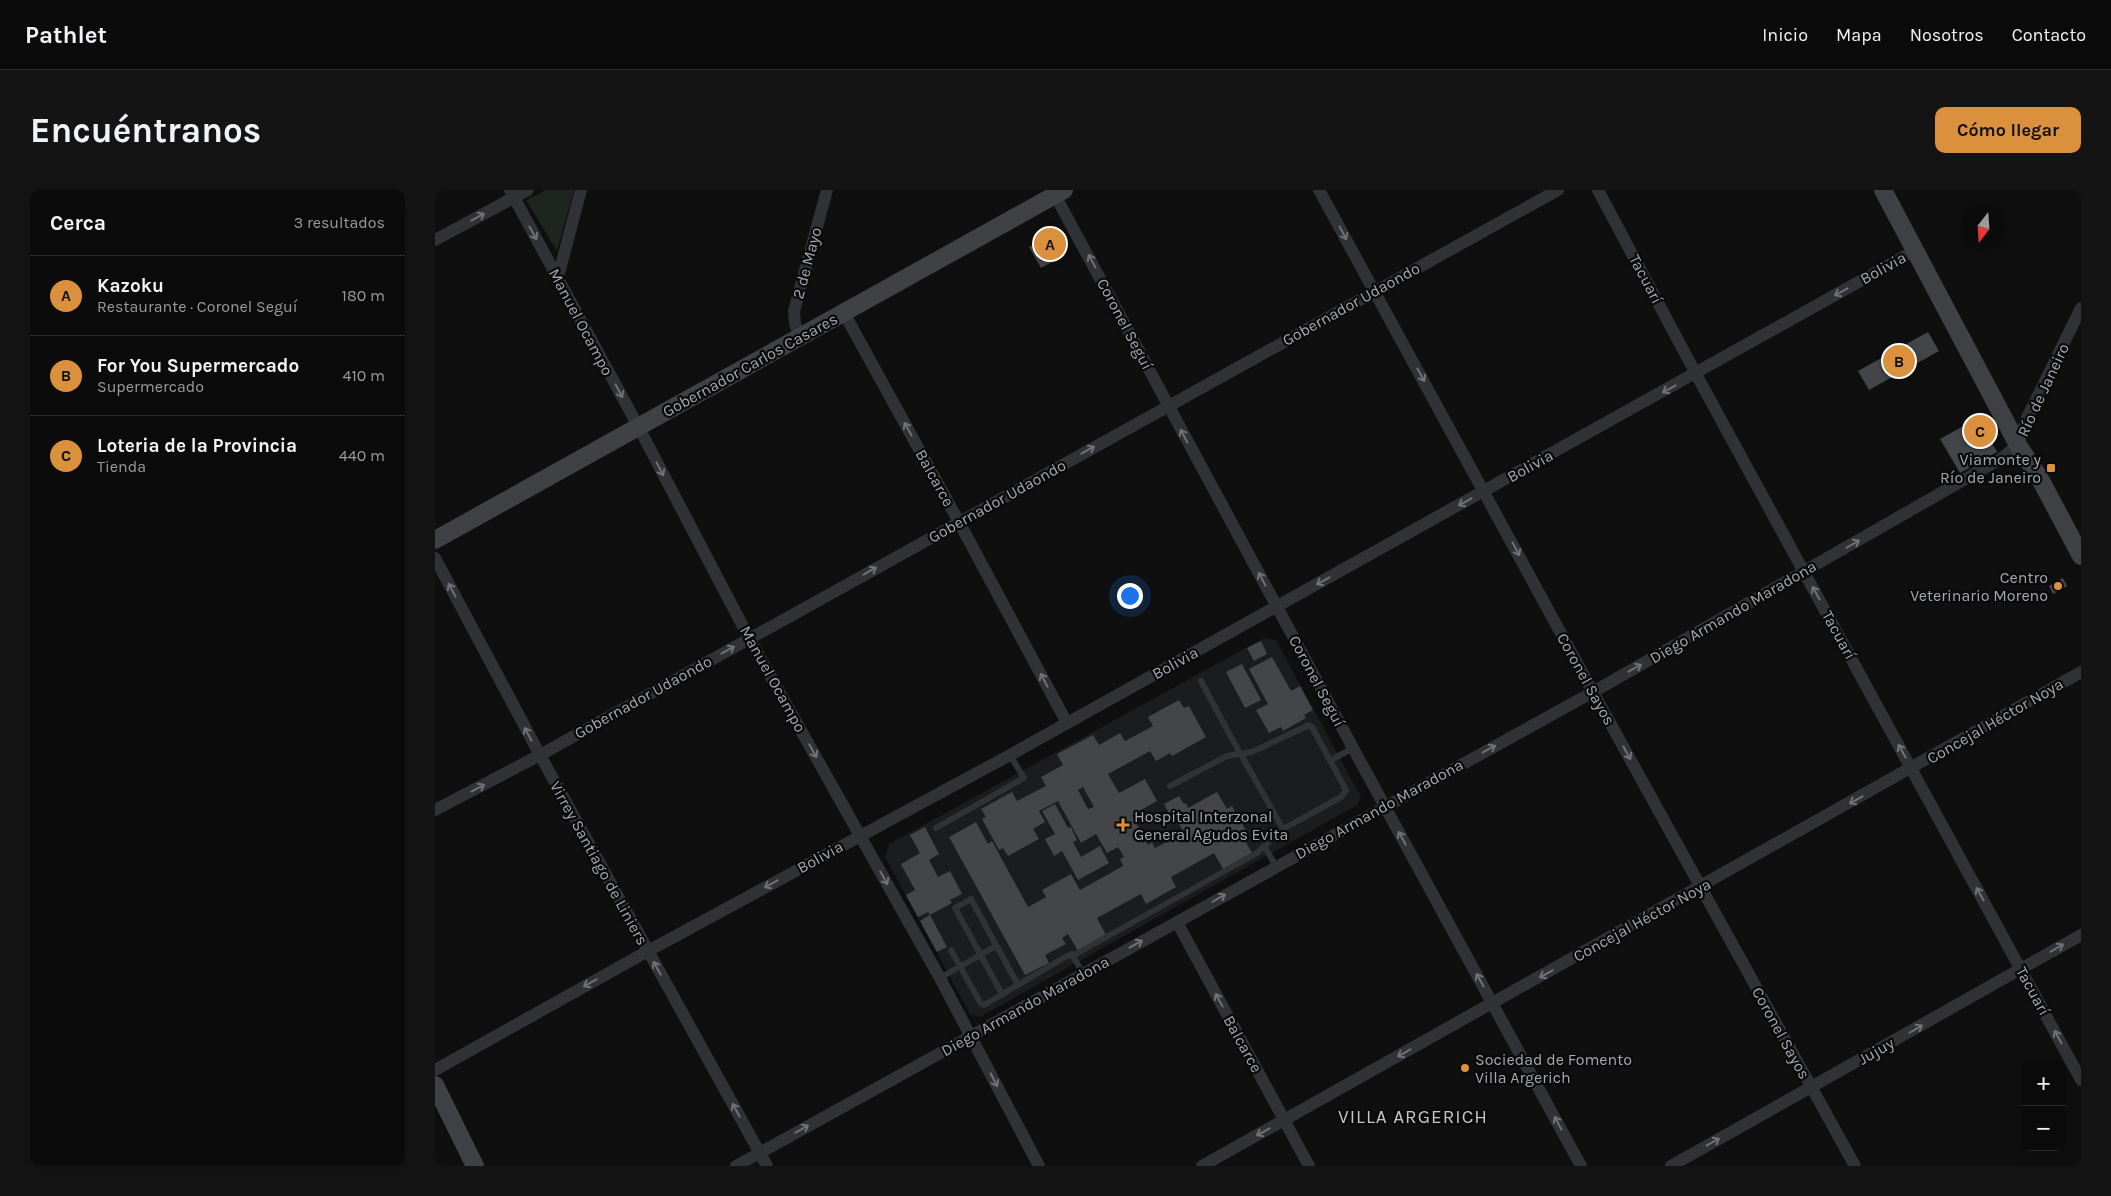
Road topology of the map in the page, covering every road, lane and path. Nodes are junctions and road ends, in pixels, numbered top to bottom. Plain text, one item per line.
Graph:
1 (528, 190) edge
2 (581, 190) edge
3 (827, 190) edge
4 (1319, 190) edge
5 (1558, 190) edge
6 (1598, 190) edge
7 (1883, 190) edge
8 (1060, 192) edge
9 (512, 194) edge
10 (435, 240) edge
11 (1914, 251) junction
12 (558, 277) junction
13 (1375, 292) junction
14 (2081, 308) edge
15 (844, 313) junction
16 (2077, 325) edge
17 (800, 337) junction
18 (1696, 374) junction
19 (1168, 405) junction
20 (638, 426) junction
21 (2017, 444) junction
22 (1485, 491) junction
23 (959, 522) junction
24 (435, 540) edge
25 (2081, 556) edge
26 (435, 558) edge
27 (1804, 572) junction
28 (1277, 606) junction
29 (749, 638) junction
30 (2081, 672) edge
31 (1201, 681) dead end
32 (1593, 692) junction
33 (1067, 723) junction
34 (1353, 748) junction
35 (1240, 754) junction
36 (540, 755) junction
37 (1010, 755) junction
38 (1331, 760) junction
39 (1912, 769) junction
40 (1170, 786) dead end
41 (1385, 806) junction
42 (435, 810) edge
43 (936, 828) dead end
44 (1283, 829) junction
45 (860, 836) junction
46 (1264, 846) junction
47 (1275, 866) junction
48 (1701, 887) junction
49 (1177, 922) junction
50 (2081, 935) edge
51 (996, 946) junction
52 (951, 950) dead end
53 (648, 951) junction
54 (1072, 954) junction
55 (981, 955) junction
56 (961, 966) junction
57 (2021, 969) junction
58 (1083, 974) junction
59 (940, 978) junction
60 (1018, 985) junction
61 (1002, 994) junction
62 (1493, 1003) junction
63 (972, 1036) junction
64 (435, 1070) edge
65 (2081, 1080) edge
66 (435, 1085) edge
67 (1811, 1088) junction
68 (1285, 1120) junction
69 (759, 1153) junction
70 (475, 1166) edge
71 (736, 1166) edge
72 (767, 1166) edge
73 (1039, 1166) edge
74 (1202, 1166) edge
75 (1309, 1166) edge
76 (1581, 1166) edge
77 (1671, 1166) edge
78 (1855, 1166) edge

1 - 9 street
2 - 12 street
3 - 17 street, 2 de Mayo
4 -> 13 street, Coronel Sayos
5 - 13 street, Gobernador Udaondo
6 - 18 street, Tacuarí
7 - 11 street
8 - 15 street, Gobernador Carlos Casares
19 -> 8 street, Coronel Seguí
10 -> 9 street
9 -> 12 street, Manuel Ocampo
11 -> 18 street, Bolivia
11 - 21 street
12 -> 20 street, Manuel Ocampo
13 - 19 street, Gobernador Udaondo
13 -> 22 street, Coronel Sayos
14 - 16 street, Río de Janeiro
15 - 17 street, Gobernador Carlos Casares
23 -> 15 street, Balcarce
16 - 21 street, Río de Janeiro
17 - 20 street, Gobernador Carlos Casares
18 -> 22 street, Bolivia
18 - 27 street, Tacuarí
23 -> 19 street, Gobernador Udaondo
28 -> 19 street, Coronel Seguí
20 - 24 street, Gobernador Carlos Casares
20 -> 29 street, Manuel Ocampo
21 - 25 street
27 -> 21 street, Diego Armando Maradona
22 -> 28 street, Bolivia
22 -> 32 street, Coronel Sayos
29 -> 23 street, Gobernador Udaondo
33 -> 23 street, Balcarce
36 -> 26 street, Virrey Santiago de Liniers
32 -> 27 street, Diego Armando Maradona
39 -> 27 street, Tacuarí
28 - 33 street, Bolivia
28 - 34 street, Coronel Seguí
36 -> 29 street, Gobernador Udaondo
29 -> 45 street, Manuel Ocampo
30 - 39 street, Concejal Héctor Noya
31 - 35 lane
41 -> 32 street, Diego Armando Maradona
32 -> 48 street, Coronel Sayos
33 - 37 street, Bolivia
34 - 38 lane
34 - 41 street, Coronel Seguí
35 - 38 lane
35 - 40 lane
35 - 44 lane
42 -> 36 street, Gobernador Udaondo
36 - 53 street, Virrey Santiago de Liniers
37 - 43 lane
37 - 45 street, Bolivia
38 - 44 lane
39 -> 48 street, Concejal Héctor Noya
57 -> 39 street, Tacuarí
41 - 47 street, Diego Armando Maradona
62 -> 41 street, Coronel Seguí
44 - 46 lane
45 -> 53 street, Bolivia
45 -> 59 street, Manuel Ocampo
46 - 47 lane
46 - 54 lane
49 -> 47 street, Diego Armando Maradona
48 -> 62 street, Concejal Héctor Noya
48 - 67 street, Coronel Sayos
58 -> 49 street, Diego Armando Maradona
68 -> 49 street, Balcarce
57 -> 50 street, Jujuy
51 - 55 lane
51 - 55 lane
51 - 60 lane
52 - 56 lane
53 -> 64 street, Bolivia
69 -> 53 street, Virrey Santiago de Liniers
54 - 58 lane
54 - 60 lane
55 - 56 lane
55 - 61 lane
56 - 59 lane
56 - 61 lane
65 -> 57 street, Tacuarí
67 -> 57 street, Jujuy
58 - 63 street, Diego Armando Maradona
59 - 63 street, Manuel Ocampo
60 - 61 lane
62 -> 68 street, Concejal Héctor Noya
76 -> 62 street, Coronel Seguí
69 -> 63 street, Diego Armando Maradona
63 -> 73 street, Manuel Ocampo
66 - 70 street
77 -> 67 street, Jujuy
67 - 78 street, Coronel Sayos
68 -> 74 street, Concejal Héctor Noya
68 - 75 street, Balcarce
69 - 71 street, Diego Armando Maradona
69 - 72 street, Virrey Santiago de Liniers

